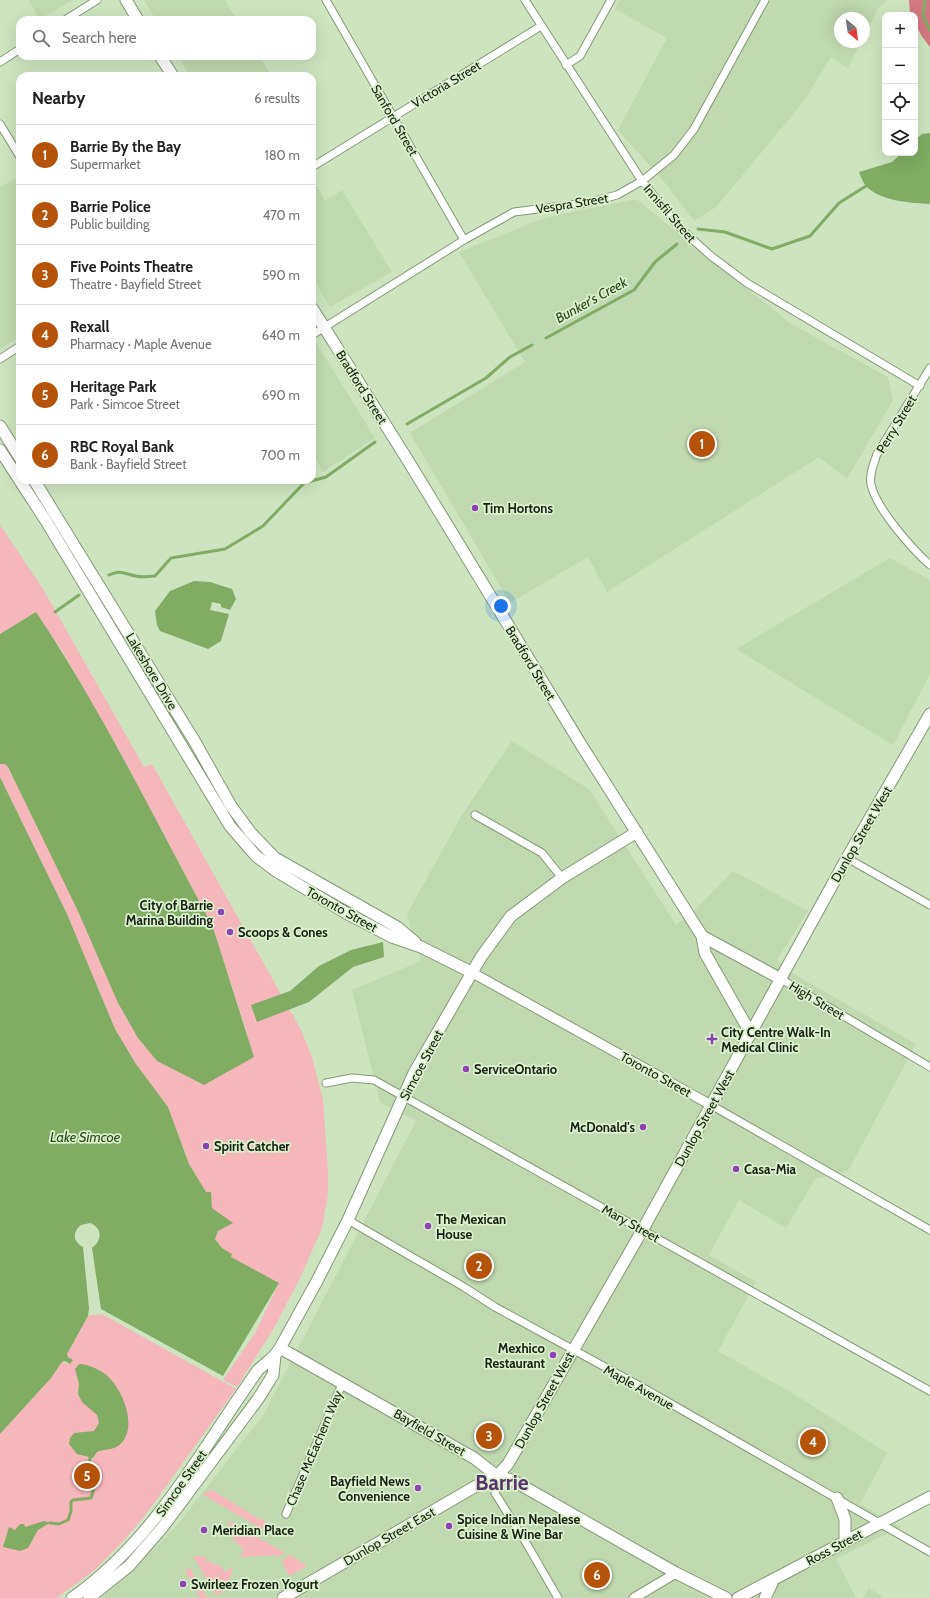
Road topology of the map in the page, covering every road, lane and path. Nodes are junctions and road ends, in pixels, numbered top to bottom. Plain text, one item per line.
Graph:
1 (97, 0) edge
2 (126, 0) edge
3 (326, 0) edge
4 (525, 0) edge
5 (611, 0) edge
6 (764, 0) edge
7 (71, 16) edge
8 (136, 16) edge
9 (541, 26) junction
10 (16, 52) edge
11 (163, 60) edge
12 (0, 62) edge
13 (566, 65) junction
14 (170, 72) edge
15 (393, 116) junction
16 (0, 124) edge
17 (16, 150) edge
18 (316, 164) edge
19 (642, 181) junction
20 (464, 240) junction
21 (316, 315) edge
22 (324, 328) junction
23 (316, 333) edge
24 (16, 349) edge
25 (0, 359) edge
26 (930, 368) edge
27 (920, 386) junction
28 (0, 426) edge
29 (0, 450) edge
30 (16, 452) edge
31 (16, 475) edge
32 (22, 484) edge
33 (36, 484) edge
34 (930, 565) edge
35 (930, 714) edge
36 (474, 815) dead end
37 (637, 832) junction
38 (276, 858) joint
39 (847, 858) junction
40 (562, 878) junction
41 (930, 905) edge
42 (702, 936) junction
43 (421, 947) junction
44 (471, 972) junction
45 (780, 979) junction
46 (751, 1034) junction
47 (930, 1067) edge
48 (326, 1083) dead end
49 (403, 1096) junction
50 (711, 1105) junction
51 (348, 1220) junction
52 (643, 1229) junction
53 (930, 1230) edge
54 (572, 1350) junction
55 (277, 1352) junction
56 (343, 1382) junction
57 (930, 1391) edge
58 (497, 1476) junction
59 (930, 1497) edge
60 (837, 1498) junction
61 (286, 1514) dead end
62 (880, 1523) junction
63 (845, 1541) junction
64 (930, 1552) edge
65 (676, 1573) junction
66 (774, 1579) junction
67 (72, 1598) edge
68 (89, 1598) edge
69 (283, 1598) edge
70 (558, 1598) edge
71 (634, 1598) edge
72 (726, 1598) edge
73 (738, 1598) edge
74 (765, 1598) edge

1 - 7 street
2 - 8 main road
3 - 15 street, Sanford Street
4 - 9 street, Innisfil Street
5 - 13 street
6 - 19 street, Vespra Street
9 - 13 street, Innisfil Street
9 - 15 street, Victoria Street
10 - 12 street
11 - 14 main road
13 - 19 street, Innisfil Street
15 - 18 street, Victoria Street
15 - 20 street, Sanford Street
16 - 17 street
19 - 20 street, Vespra Street
19 - 27 street, Innisfil Street
20 - 22 street, Vespra Street
21 - 22 main road, Bradford Street
22 - 23 street, Vespra Street
22 - 37 main road, Bradford Street
24 - 25 street
26 - 27 street, Perry Street
27 - 34 street, Perry Street
28 - 30 main road
29 - 31 main road, Toronto Street
32 - 43 main road, Toronto Street
33 - 38 main road, Lakeshore Drive
35 - 39 main road, Dunlop Street West
36 - 40 street
37 - 40 main road, Simcoe Street
37 - 42 main road, Bradford Street
38 - 43 main road, Toronto Street
39 - 41 street
39 - 45 main road, Dunlop Street West
40 - 44 main road, Simcoe Street
42 - 45 main road, High Street
42 - 46 main road
43 - 44 main road, Toronto Street
44 - 49 main road, Simcoe Street
44 - 50 street, Toronto Street
45 - 46 main road, Dunlop Street West
45 - 47 street, High Street
46 - 50 main road, Dunlop Street West
48 - 49 street, Mary Street
49 - 51 main road, Simcoe Street
49 - 52 street, Mary Street
50 - 52 main road, Dunlop Street West
50 - 53 street, Toronto Street
51 - 54 street, Maple Avenue
51 - 55 main road, Simcoe Street
52 - 54 main road, Dunlop Street West
52 - 57 street, Mary Street
54 - 58 main road, Dunlop Street West
54 - 60 street, Maple Avenue
55 - 56 main road, Bayfield Street
55 - 67 main road, Simcoe Street
55 - 68 main road, Simcoe Street
56 - 58 main road, Bayfield Street
56 - 61 street, Chase McEachern Way
58 - 65 main road, Bayfield Street
58 - 69 main road, Dunlop Street East
58 - 70 street
59 - 62 main road, Ross Street
60 - 62 street, Maple Avenue
60 - 63 main road
62 - 63 main road, Ross Street
62 - 64 street, Maple Avenue
63 - 66 main road, Ross Street
65 - 71 street
65 - 72 main road, Bayfield Street
66 - 73 main road, Ross Street
66 - 74 main road

